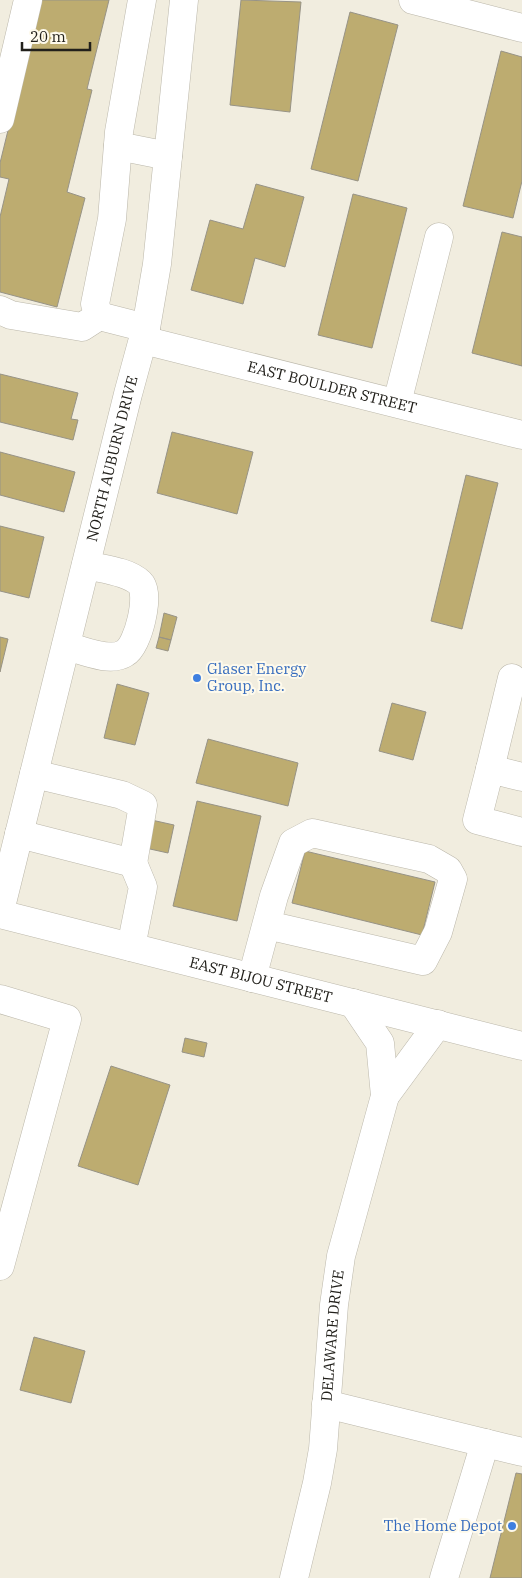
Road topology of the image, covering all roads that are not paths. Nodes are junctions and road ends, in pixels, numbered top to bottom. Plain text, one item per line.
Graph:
1 (28, 0) edge
2 (142, 0) edge
3 (184, 0) edge
4 (413, 0) edge
5 (522, 28) edge
6 (0, 119) edge
7 (118, 146) junction
8 (168, 156) junction
9 (439, 237) dead end
10 (0, 310) edge
11 (99, 316) junction
12 (145, 334) junction
13 (397, 403) junction
14 (522, 435) edge
15 (86, 565) junction
16 (66, 646) junction
17 (512, 678) dead end
18 (490, 769) junction
19 (34, 774) junction
20 (522, 777) edge
21 (522, 832) edge
22 (19, 834) junction
23 (133, 863) junction
24 (0, 912) edge
25 (267, 925) junction
26 (131, 947) junction
27 (252, 978) junction
28 (0, 999) edge
29 (353, 1003) junction
30 (438, 1024) junction
31 (521, 1040) edge
32 (385, 1096) junction
33 (0, 1266) edge
34 (326, 1404) junction
35 (485, 1443) junction
36 (522, 1452) edge
37 (294, 1578) edge
38 (444, 1578) edge

1 - 6 street
2 - 7 street
3 - 8 street, NORTH AUBURN DRIVE
4 - 5 street
7 - 8 street
7 - 11 street
8 - 12 street, NORTH AUBURN DRIVE
9 - 13 street
10 - 11 street
11 - 12 street, EAST BOULDER STREET
12 - 13 street, EAST BOULDER STREET
12 - 15 street, NORTH AUBURN DRIVE
13 - 14 street, EAST BOULDER STREET
15 - 16 street, NORTH AUBURN DRIVE
15 - 16 street
16 - 19 street, NORTH AUBURN DRIVE
17 - 18 street
18 - 20 street
18 - 21 street
19 - 22 street, NORTH AUBURN DRIVE
19 - 23 street
22 - 23 street
22 - 24 street, NORTH AUBURN DRIVE
23 - 26 street
24 - 26 street, EAST BIJOU STREET
25 - 25 street
25 - 27 street
26 - 27 street, EAST BIJOU STREET
27 - 29 street, EAST BIJOU STREET
28 - 33 street
29 - 30 street, EAST BIJOU STREET
29 - 32 street, DELAWARE DRIVE
30 - 31 street, EAST BIJOU STREET
30 - 32 street, DELAWARE DRIVE
32 - 34 street, DELAWARE DRIVE
34 - 35 street
34 - 37 street, DELAWARE DRIVE
35 - 36 street
35 - 38 street

